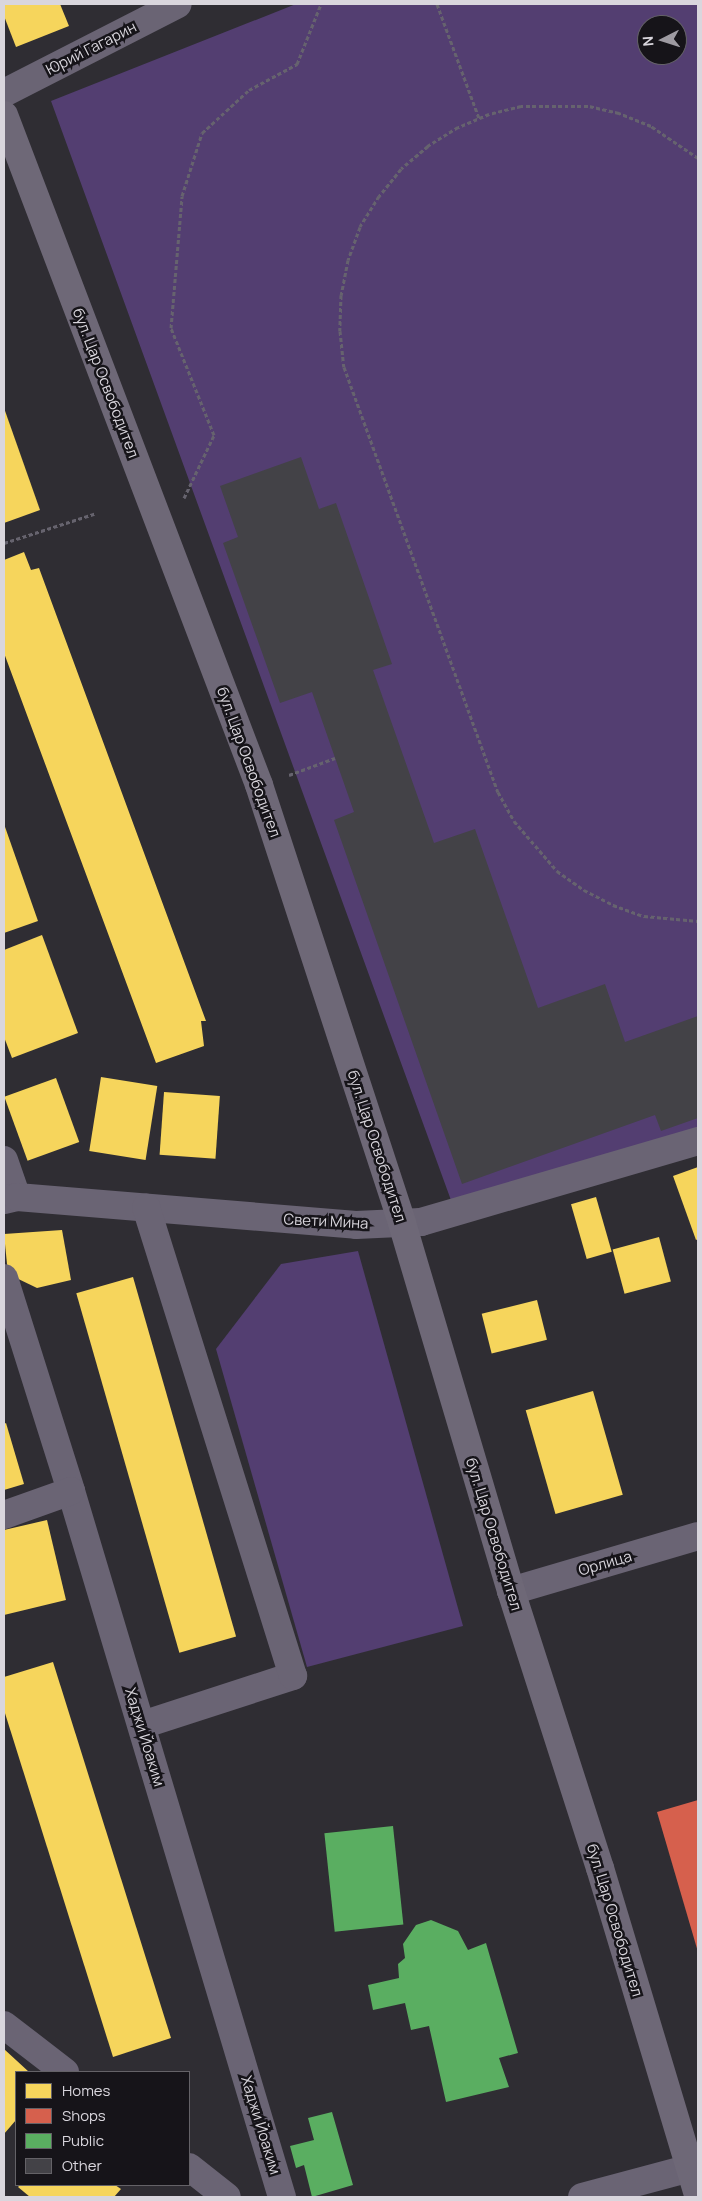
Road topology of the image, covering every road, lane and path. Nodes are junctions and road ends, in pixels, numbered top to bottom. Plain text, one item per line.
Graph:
1 (178, 4) edge
2 (321, 4) edge
3 (437, 4) edge
4 (4, 93) edge
5 (4, 115) edge
6 (478, 118) junction
7 (698, 158) edge
8 (94, 514) dead end
9 (162, 526) junction
10 (4, 543) edge
11 (335, 758) dead end
12 (259, 785) junction
13 (698, 921) edge
14 (698, 1141) edge
15 (4, 1160) edge
16 (11, 1198) edge
17 (146, 1207) junction
18 (411, 1223) junction
19 (4, 1278) edge
20 (71, 1491) junction
21 (4, 1515) edge
22 (698, 1536) edge
23 (511, 1591) junction
24 (142, 1726) junction
25 (4, 2024) edge
26 (65, 2071) edge
27 (694, 2167) edge
28 (190, 2169) edge
29 (698, 2195) edge
30 (227, 2197) edge
31 (282, 2197) edge
32 (582, 2197) edge

1 - 4 street, Юрий Гагарин
2 - 9 path
3 - 6 path
5 - 9 main road, бул. Цар Освободител
6 - 7 path
6 - 13 path
8 - 10 path
9 - 12 main road, бул. Цар Освободител
11 - 12 path
12 - 18 main road, бул. Цар Освободител
14 - 18 street, Свети Мина
15 - 16 street
16 - 17 street, Свети Мина
17 - 18 street, Свети Мина
17 - 24 street
18 - 23 main road, бул. Цар Освободител
19 - 20 street, Хаджи Йоаким
20 - 21 street
20 - 24 street, Хаджи Йоаким
22 - 23 street, Орлица
23 - 27 main road, бул. Цар Освободител
24 - 31 street, Хаджи Йоаким
25 - 26 street
27 - 29 main road, бул. Цар Освободител
27 - 32 street
28 - 30 street

